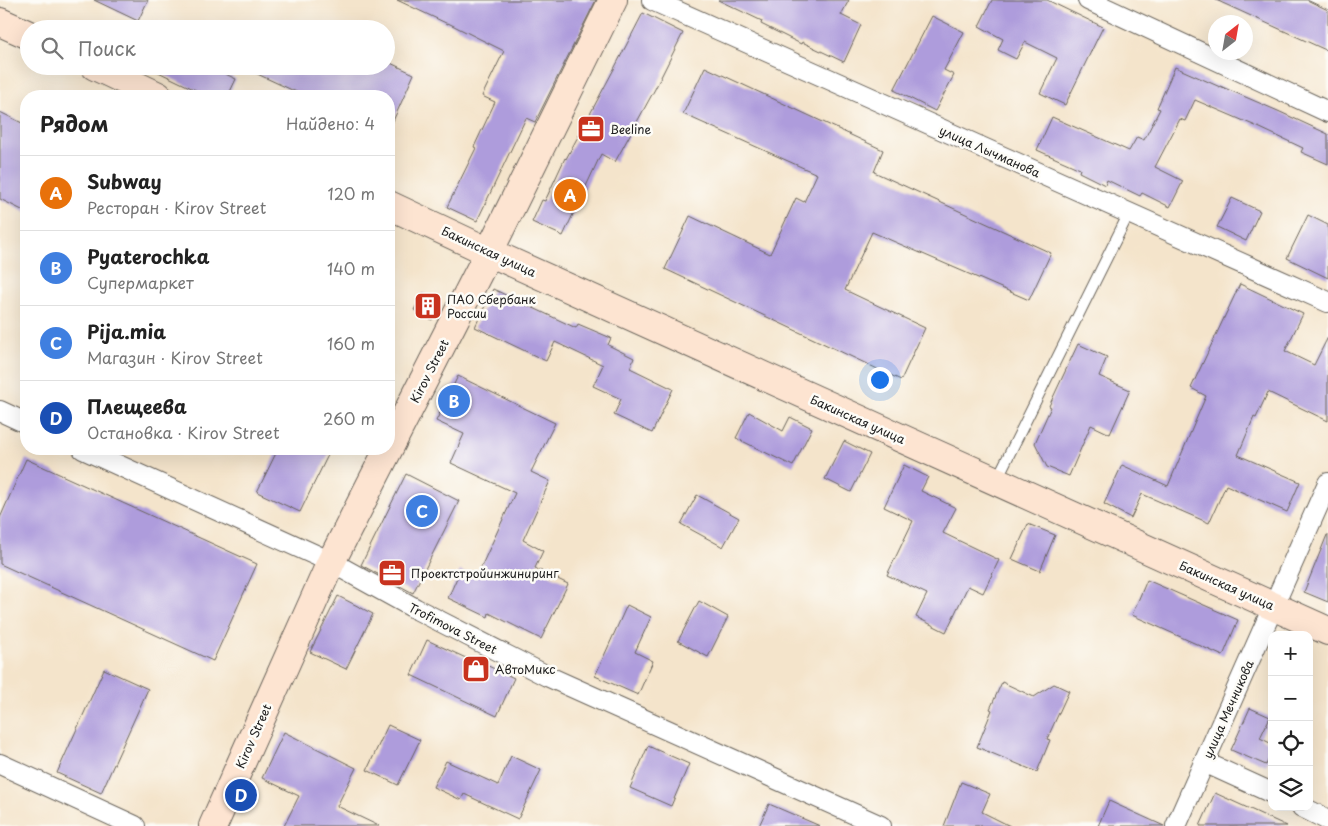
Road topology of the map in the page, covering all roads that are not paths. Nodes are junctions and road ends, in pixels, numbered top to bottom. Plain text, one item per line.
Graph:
1 (613, 0) edge
2 (652, 0) edge
3 (1088, 0) edge
4 (0, 22) edge
5 (20, 31) edge
6 (114, 75) edge
7 (145, 90) edge
8 (1328, 112) edge
9 (395, 208) edge
10 (1129, 213) junction
11 (489, 252) junction
12 (1328, 302) edge
13 (0, 411) edge
14 (20, 420) edge
15 (395, 436) edge
16 (96, 455) edge
17 (386, 455) edge
18 (996, 481) junction
19 (1328, 483) edge
20 (331, 562) junction
21 (1274, 606) junction
22 (1328, 631) edge
23 (1204, 762) junction
24 (0, 764) edge
25 (1268, 791) edge
26 (1310, 811) edge
27 (1328, 820) edge
28 (135, 826) edge
29 (213, 826) edge
30 (881, 826) edge
31 (1176, 826) edge

1 - 11 main road, Kirov Street
2 - 10 street, улица Лычманова
3 - 8 street
4 - 5 main road
6 - 7 main road
9 - 11 main road, Бакинская улица
10 - 12 street, улица Лычманова
10 - 18 lane
11 - 15 main road, Kirov Street
11 - 18 main road, Бакинская улица
13 - 14 street
16 - 20 street, Trofimova Street
17 - 20 main road, Kirov Street
18 - 21 main road, Бакинская улица
19 - 21 street, улица Мечникова
20 - 29 main road, Kirov Street
20 - 30 street, Trofimova Street
21 - 22 main road, Бакинская улица
21 - 23 street, улица Мечникова
23 - 25 street
23 - 31 street, улица Мечникова
24 - 28 street
26 - 27 street

